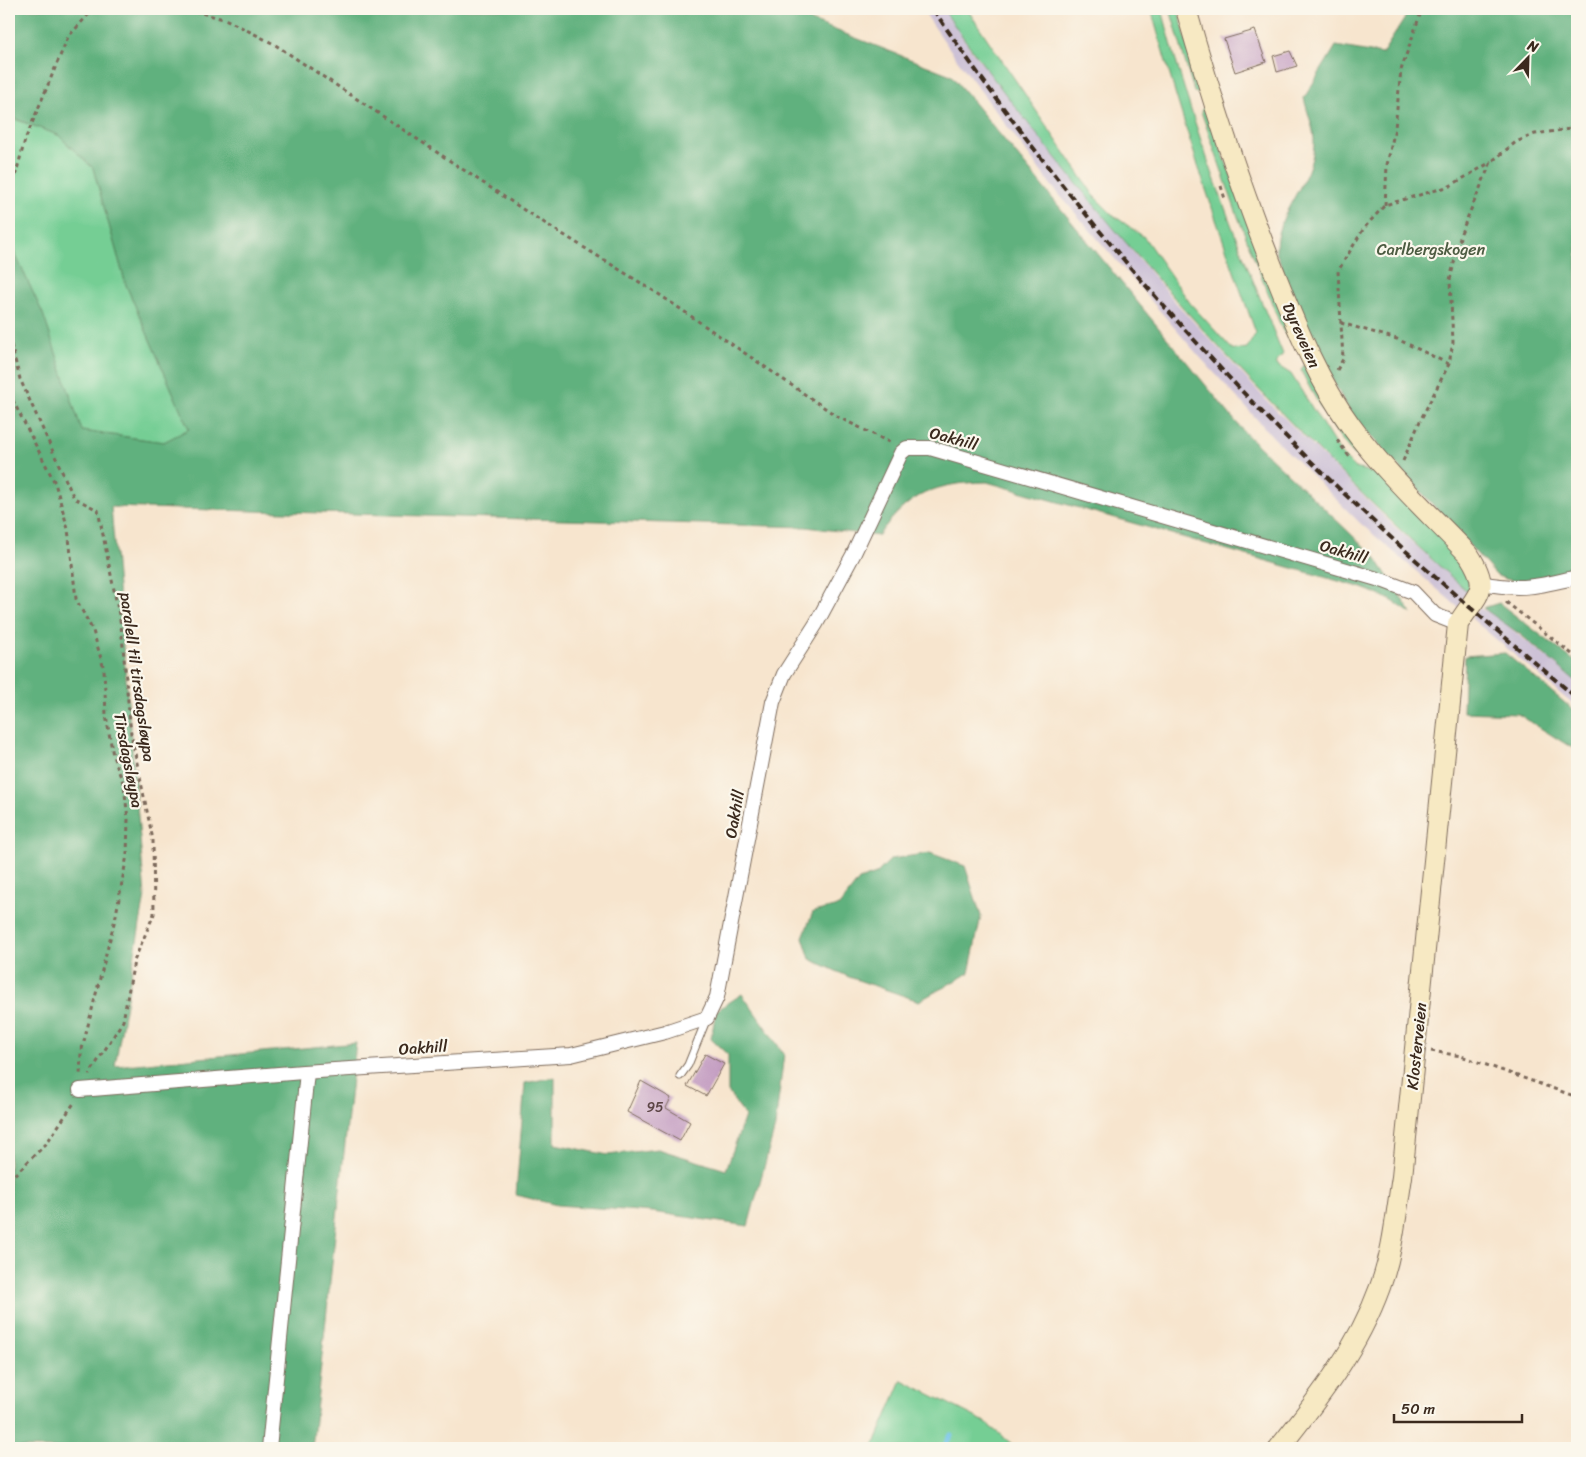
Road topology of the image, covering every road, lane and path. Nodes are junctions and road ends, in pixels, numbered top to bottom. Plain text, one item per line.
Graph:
1 (99, 9) edge
2 (187, 9) edge
3 (1186, 9) edge
4 (1422, 9) edge
5 (1577, 128) edge
6 (1491, 162) junction
7 (9, 199) edge
8 (1385, 205) junction
9 (1342, 323) junction
10 (9, 337) edge
11 (1450, 364) junction
12 (1327, 389) junction
13 (9, 393) edge
14 (907, 448) junction
15 (1396, 478) junction
16 (1577, 577) edge
17 (1482, 583) junction
18 (1461, 619) junction
19 (1577, 658) edge
20 (707, 1018) junction
21 (1415, 1049) junction
22 (307, 1072) junction
23 (680, 1076) dead end
24 (80, 1090) junction
25 (1577, 1097) edge
26 (9, 1180) edge
27 (269, 1448) edge
28 (1279, 1448) edge

1 - 7 path
2 - 14 path
3 - 12 main road, Dyreveien
4 - 8 path
5 - 6 path
6 - 8 path
6 - 11 path
8 - 9 path
9 - 11 path
9 - 12 path
10 - 24 path, paralell til tirsdagsløypa
11 - 15 path
12 - 15 main road, Dyreveien
13 - 24 path, Tirsdagsløypa
14 - 18 street, Oakhill
14 - 20 street, Oakhill
15 - 17 main road, Dyreveien
16 - 17 street
17 - 18 main road
17 - 19 path
18 - 21 main road, Klosterveien
20 - 22 street, Oakhill
20 - 23 lane
21 - 25 path
21 - 28 main road, Klosterveien
22 - 24 street, Oakhill
22 - 27 street
24 - 26 path, Tirsdagsløypa

